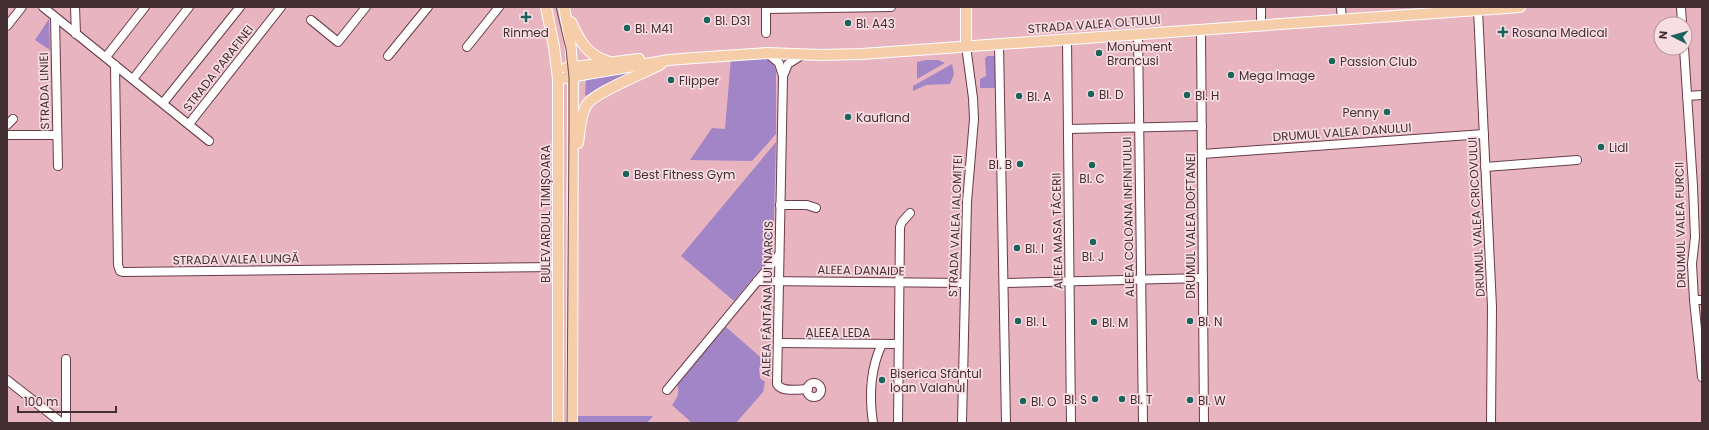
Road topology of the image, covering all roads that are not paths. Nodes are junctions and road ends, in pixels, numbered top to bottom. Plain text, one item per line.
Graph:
1 (22, 7) edge
2 (43, 7) edge
3 (76, 7) edge
4 (145, 7) edge
5 (189, 7) edge
6 (240, 7) edge
7 (281, 7) edge
8 (366, 7) edge
9 (428, 7) edge
10 (499, 7) edge
11 (546, 7) edge
12 (564, 7) edge
13 (891, 7) edge
14 (966, 7) edge
15 (1261, 7) edge
16 (1341, 7) edge
17 (1520, 7) edge
18 (766, 8) edge
19 (1478, 10) junction
20 (55, 17) junction
21 (311, 20) dead end
22 (1342, 20) junction
23 (7, 26) edge
24 (1261, 26) junction
25 (1201, 30) junction
26 (766, 33) dead end
27 (76, 34) junction
28 (1138, 34) junction
29 (1067, 39) junction
30 (999, 44) junction
31 (468, 46) dead end
32 (966, 46) junction
33 (767, 53) junction
34 (802, 55) junction
35 (388, 56) dead end
36 (1684, 56) edge
37 (106, 58) junction
38 (669, 60) junction
39 (609, 62) junction
40 (115, 65) junction
41 (573, 71) junction
42 (558, 74) junction
43 (783, 76) junction
44 (133, 79) junction
45 (1702, 95) edge
46 (1687, 96) junction
47 (163, 104) junction
48 (14, 119) dead end
49 (188, 124) junction
50 (7, 125) edge
51 (1202, 126) junction
52 (1139, 127) junction
53 (573, 129) junction
54 (1068, 129) junction
55 (559, 130) junction
56 (1484, 134) junction
57 (7, 135) edge
58 (57, 135) junction
59 (209, 141) dead end
60 (1202, 154) junction
61 (1577, 160) dead end
62 (58, 166) dead end
63 (1485, 167) junction
64 (573, 178) junction
65 (780, 205) junction
66 (816, 208) dead end
67 (910, 213) dead end
68 (1698, 237) edge
69 (779, 255) junction
70 (558, 267) junction
71 (1203, 278) junction
72 (1141, 279) junction
73 (757, 281) junction
74 (779, 281) junction
75 (1070, 281) junction
76 (1004, 282) junction
77 (899, 283) junction
78 (965, 283) junction
79 (1698, 300) edge
80 (778, 343) junction
81 (882, 344) junction
82 (898, 344) junction
83 (66, 359) dead end
84 (1702, 377) edge
85 (7, 380) edge
86 (808, 389) dead end
87 (667, 390) dead end
88 (62, 423) edge
89 (66, 423) edge
90 (558, 423) edge
91 (572, 423) edge
92 (873, 423) edge
93 (898, 423) edge
94 (962, 423) edge
95 (1006, 423) edge
96 (1071, 423) edge
97 (1143, 423) edge
98 (1204, 423) edge
99 (1492, 423) edge

1 - 23 street
2 - 20 street
3 - 27 street
4 - 37 street
5 - 44 street
6 - 47 street
7 - 49 street, STRADA PARAFINEI
8 - 21 street
9 - 35 street
10 - 31 street
11 - 42 main road, BULEVARDUL TIMIȘOARA
12 - 39 main road
12 - 41 main road
13 - 18 street
14 - 32 main road, STRADA VALEA IALOMIȚEI
15 - 24 street
16 - 22 street
17 - 19 main road, STRADA VALEA OLTULUI
18 - 26 street
19 - 22 main road, STRADA VALEA OLTULUI
19 - 56 street, DRUMUL VALEA CRICOVULUI
20 - 27 street
20 - 58 street, STRADA LINIEI
22 - 24 main road, STRADA VALEA OLTULUI
24 - 25 main road, STRADA VALEA OLTULUI
25 - 28 main road, STRADA VALEA OLTULUI
25 - 51 street, DRUMUL VALEA DOFTANEI
27 - 37 street
28 - 29 main road, STRADA VALEA OLTULUI
28 - 52 street, ALEEA COLOANA INFINITULUI
29 - 30 main road, STRADA VALEA OLTULUI
29 - 54 street, ALEEA MASA TĂCERII
30 - 32 main road, STRADA VALEA OLTULUI
30 - 76 street
32 - 34 main road, STRADA VALEA OLTULUI
32 - 78 street, STRADA VALEA IALOMIȚEI
33 - 34 main road, STRADA VALEA OLTULUI
33 - 38 main road, STRADA VALEA OLTULUI
33 - 43 street, ALEEA FÂNTÂNA LUI NARCIS
34 - 43 street
36 - 46 street, DRUMUL VALEA FURCII
37 - 40 street
38 - 39 main road, STRADA VALEA OLTULUI
38 - 41 main road, STRADA VALEA OLTULUI
38 - 64 main road
39 - 41 main road, STRADA VALEA OLTULUI
40 - 44 street
40 - 70 street, STRADA VALEA LUNGĂ
41 - 42 main road, STRADA VALEA OLTULUI
41 - 53 main road
42 - 55 main road, BULEVARDUL TIMIȘOARA
43 - 65 street, ALEEA FÂNTÂNA LUI NARCIS
44 - 47 street
45 - 46 street
46 - 68 street, DRUMUL VALEA FURCII
47 - 49 street
48 - 50 street
49 - 59 street
51 - 52 street
51 - 60 street, DRUMUL VALEA DOFTANEI
52 - 54 street
52 - 72 street, ALEEA COLOANA INFINITULUI
53 - 55 main road
53 - 64 main road
54 - 75 street, ALEEA MASA TĂCERII
55 - 70 main road, BULEVARDUL TIMIȘOARA
56 - 60 street, DRUMUL VALEA DANULUI
56 - 63 street, DRUMUL VALEA CRICOVULUI
57 - 58 street
58 - 62 street, STRADA LINIEI
60 - 71 street, DRUMUL VALEA DOFTANEI
61 - 63 street
63 - 99 street, DRUMUL VALEA CRICOVULUI
64 - 91 main road
65 - 66 street, ALEEA FÂNTÂNA LUI NARCIS
65 - 69 street, ALEEA FÂNTÂNA LUI NARCIS
67 - 77 street
68 - 79 street, DRUMUL VALEA FURCII
69 - 73 street
69 - 74 street, ALEEA FÂNTÂNA LUI NARCIS
70 - 90 main road, BULEVARDUL TIMIȘOARA
71 - 72 street
71 - 98 street, DRUMUL VALEA DOFTANEI
72 - 75 street
72 - 97 street, ALEEA COLOANA INFINITULUI
73 - 74 street, ALEEA DANAIDE
73 - 87 street
74 - 77 street, ALEEA DANAIDE
74 - 80 street, ALEEA FÂNTÂNA LUI NARCIS
75 - 76 street
75 - 96 street, ALEEA MASA TĂCERII
76 - 95 street
77 - 78 street, ALEEA DANAIDE
77 - 82 street
78 - 94 street, STRADA VALEA IALOMIȚEI
79 - 84 street, DRUMUL VALEA FURCII
80 - 81 street, ALEEA LEDA
80 - 86 street, ALEEA FÂNTÂNA LUI NARCIS
81 - 82 street, ALEEA LEDA
81 - 92 street
82 - 93 street
83 - 89 street
85 - 88 street

